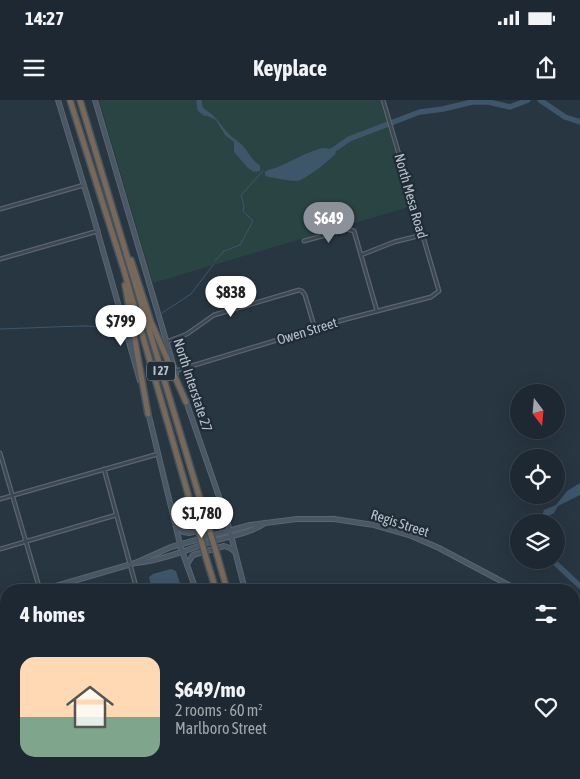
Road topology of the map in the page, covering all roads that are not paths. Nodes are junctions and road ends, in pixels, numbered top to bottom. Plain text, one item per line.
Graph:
1 (58, 100) edge
2 (70, 100) edge
3 (80, 100) edge
4 (95, 100) edge
5 (383, 100) edge
6 (84, 185) junction
7 (0, 209) edge
8 (118, 224) junction
9 (98, 231) junction
10 (422, 235) junction
11 (304, 241) dead end
12 (361, 255) junction
13 (0, 259) edge
14 (123, 267) junction
15 (440, 291) joint
16 (377, 311) junction
17 (315, 329) junction
18 (166, 342) junction
19 (175, 371) junction
20 (186, 402) junction
21 (148, 414) junction
22 (0, 453) edge
23 (158, 454) junction
24 (104, 469) junction
25 (12, 496) junction
26 (0, 500) edge
27 (116, 514) junction
28 (225, 515) junction
29 (174, 521) junction
30 (265, 524) junction
31 (230, 530) junction
32 (232, 536) junction
33 (26, 541) junction
34 (180, 544) junction
35 (0, 549) edge
36 (182, 551) junction
37 (236, 554) junction
38 (132, 563) junction
39 (186, 564) junction
40 (39, 584) edge
41 (61, 584) edge
42 (137, 584) edge
43 (194, 584) edge
44 (214, 584) edge
45 (225, 584) edge
46 (244, 584) edge
47 (507, 584) edge

1 - 6 main road
2 - 14 highway, I 27
3 - 8 highway, I 27
4 - 18 main road, North Interstate 27
5 - 10 street, North Mesa Road
6 - 7 street
6 - 9 main road
8 - 20 highway
8 - 45 highway, I 27, bridge
9 - 13 street
9 - 21 main road
10 - 12 street
10 - 15 street, North Mesa Road
11 - 12 street
12 - 16 street
14 - 21 highway
14 - 44 highway, I 27, bridge
15 - 16 street, Owen Street
16 - 17 street, Owen Street
17 - 18 street
17 - 19 street, Owen Street
18 - 19 main road, North Interstate 27
19 - 20 main road, North Interstate 27
20 - 28 main road, North Interstate 27
21 - 23 main road
22 - 25 street
23 - 24 street
23 - 29 main road
24 - 25 street
24 - 27 street
25 - 26 street
25 - 33 street
27 - 33 street
27 - 38 street
28 - 29 main road
28 - 31 main road, North Interstate 27
29 - 34 main road
30 - 31 main road, Regis Street
30 - 32 main road, Regis Street
30 - 47 main road, Regis Street
31 - 32 main road, North Interstate 27
31 - 34 main road, Regis Street
32 - 36 main road, Regis Street
32 - 37 main road, North Interstate 27
33 - 35 street
33 - 40 street
34 - 36 main road
34 - 38 main road, Regis Street
36 - 38 main road, Regis Street
36 - 39 main road
37 - 39 main road
37 - 46 main road, North Interstate 27
38 - 41 main road
38 - 42 street
39 - 43 main road

